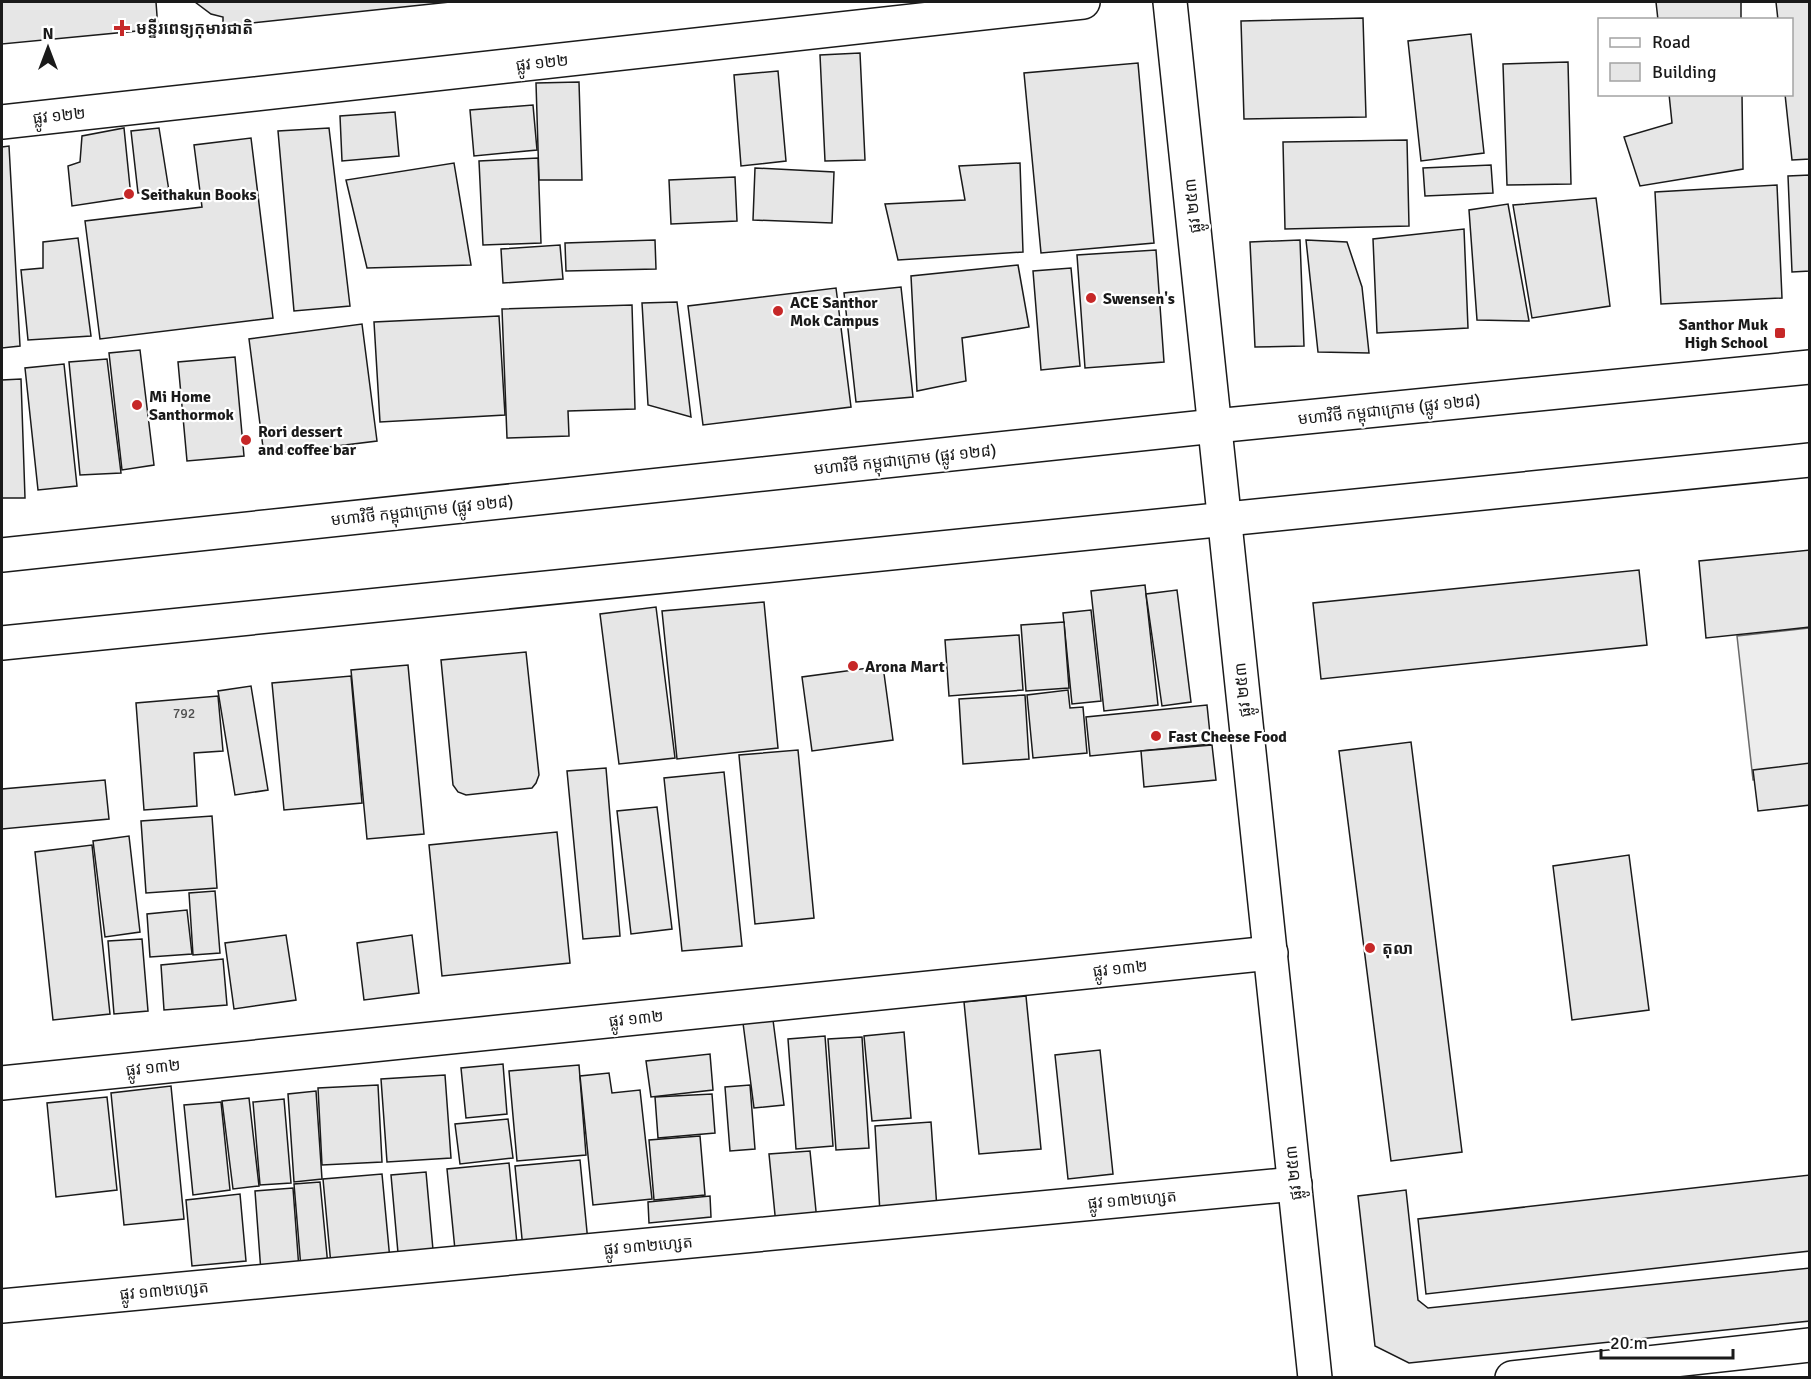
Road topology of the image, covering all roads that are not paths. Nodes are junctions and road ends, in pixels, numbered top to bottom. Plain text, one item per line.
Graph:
1 (1083, 2) edge
2 (1170, 2) edge
3 (2, 122) edge
4 (1809, 367) edge
5 (1215, 426) junction
6 (1809, 460) edge
7 (1224, 520) junction
8 (2, 555) edge
9 (2, 643) edge
10 (1271, 953) junction
11 (2, 1083) edge
12 (1294, 1184) junction
13 (2, 1306) edge
14 (1809, 1345) edge
15 (1315, 1377) edge
16 (1512, 1377) edge

1 - 3 street, ផ្លូវ ១២២
2 - 5 street, ផ្លូវ ២៥៣
4 - 5 street, មហាវិថី កម្ពុជាក្រោម (ផ្លូវ ១២៨)
5 - 7 street, ផ្លូវ ២៥៣
5 - 8 street, មហាវិថី កម្ពុជាក្រោម (ផ្លូវ ១២៨)
6 - 7 street
7 - 9 street
7 - 10 street, ផ្លូវ ២៥៣
10 - 11 street, ផ្លូវ ១៣២
10 - 12 street, ផ្លូវ ២៥៣
12 - 13 street, ផ្លូវ ១៣២ហ្សេត
12 - 15 street, ផ្លូវ ២៥៣
14 - 16 street

